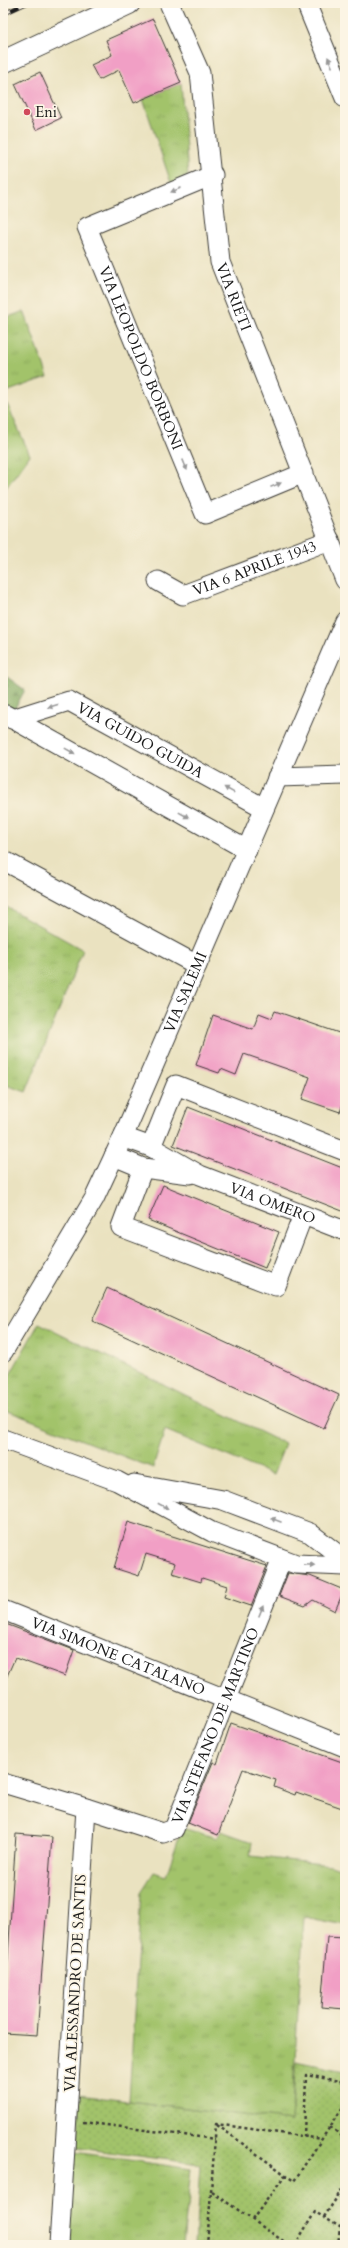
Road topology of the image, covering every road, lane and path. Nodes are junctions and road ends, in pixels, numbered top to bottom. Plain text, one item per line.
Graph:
1 (129, 3) edge
2 (169, 3) edge
3 (306, 3) edge
4 (3, 62) edge
5 (345, 98) edge
6 (213, 176) junction
7 (304, 473) junction
8 (330, 540) junction
9 (345, 580) edge
10 (158, 581) dead end
11 (345, 621) edge
12 (7, 716) edge
13 (345, 775) edge
14 (276, 777) junction
15 (264, 808) junction
16 (246, 850) junction
17 (3, 860) edge
18 (197, 965) junction
19 (124, 1136) junction
20 (151, 1147) junction
21 (345, 1151) edge
22 (114, 1156) junction
23 (143, 1168) junction
24 (200, 1175) junction
25 (303, 1215) junction
26 (345, 1231) edge
27 (3, 1352) edge
28 (3, 1439) edge
29 (117, 1481) junction
30 (282, 1559) junction
31 (345, 1560) edge
32 (345, 1566) edge
33 (3, 1610) edge
34 (225, 1699) junction
35 (345, 1747) edge
36 (3, 1783) edge
37 (86, 1808) junction
38 (345, 2082) edge
39 (345, 2104) edge
40 (67, 2120) junction
41 (216, 2124) junction
42 (330, 2127) junction
43 (304, 2137) junction
44 (345, 2138) edge
45 (215, 2139) junction
46 (322, 2139) junction
47 (285, 2175) junction
48 (345, 2185) edge
49 (212, 2192) junction
50 (324, 2217) junction
51 (252, 2220) junction
52 (59, 2245) edge
53 (207, 2245) edge
54 (289, 2245) edge
55 (295, 2245) edge
56 (338, 2245) edge

1 - 4 main road
2 - 6 street, VIA RIETI
5 -> 3 street
6 - 7 street, VIA RIETI
6 -> 7 street, VIA LEOPOLDO BORBONI
7 - 8 street, VIA RIETI
8 - 9 street, VIA RIETI
8 - 10 street, VIA 6 APRILE 1943
11 - 14 street, VIA SALEMI
15 -> 12 street, VIA GUIDO GUIDA
12 -> 16 street, VIA GUIDO GUIDA
13 - 14 street
14 - 15 street, VIA SALEMI
15 - 16 street, VIA SALEMI
16 - 18 street, VIA SALEMI
17 - 18 street
18 - 19 street, VIA SALEMI
19 - 20 street
19 - 22 street, VIA SALEMI
20 - 21 street
20 - 24 street
22 - 23 street
22 - 27 street, VIA SALEMI
23 - 24 street
23 - 25 street
24 - 25 street, VIA OMERO
25 - 26 street, VIA OMERO
28 - 29 street
29 -> 30 street
31 -> 29 street
30 -> 32 street
34 -> 30 street, VIA STEFANO DE MARTINO
33 - 34 street, VIA SIMONE CATALANO
34 - 35 street, VIA SIMONE CATALANO
34 - 37 street, VIA STEFANO DE MARTINO
36 - 37 street
37 - 40 street, VIA ALESSANDRO DE SANTIS
38 - 43 path
39 - 42 path
40 - 45 path
40 - 52 street, VIA ALESSANDRO DE SANTIS
41 - 43 path
41 - 45 path
41 - 47 path
42 - 44 path
42 - 46 path
43 - 46 path
45 - 49 path
46 - 47 path
47 - 51 path
48 - 50 path
49 - 51 path
49 - 53 path
50 - 55 path
50 - 56 path
51 - 54 path

